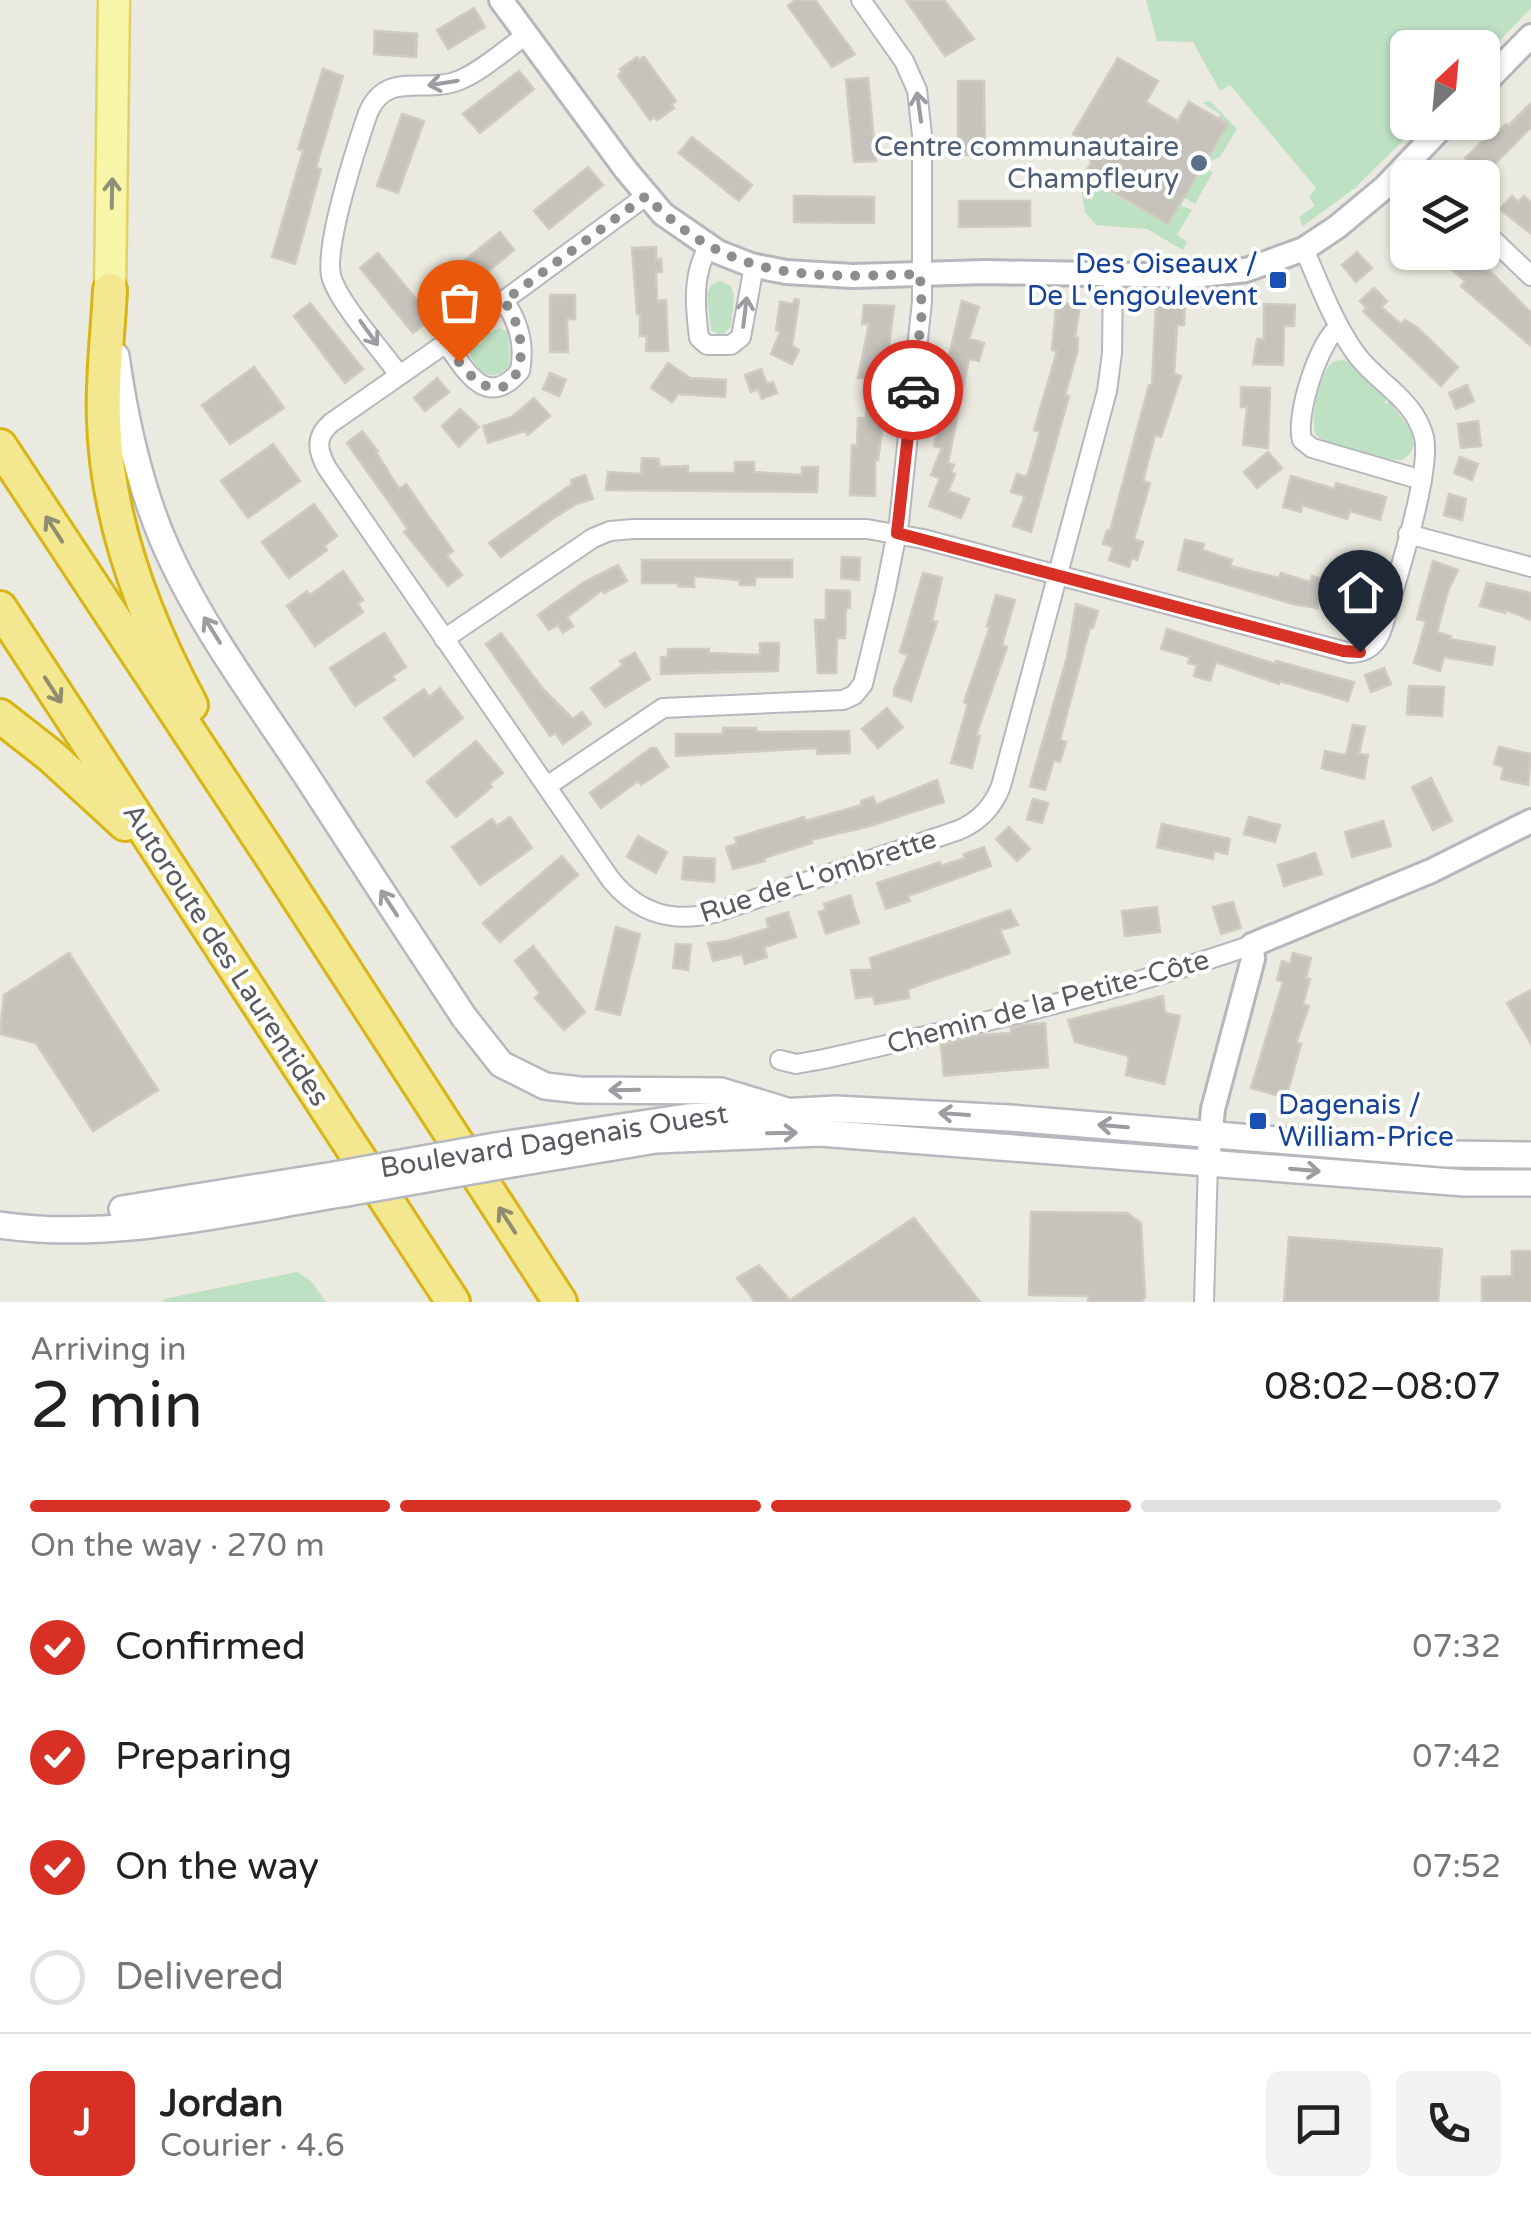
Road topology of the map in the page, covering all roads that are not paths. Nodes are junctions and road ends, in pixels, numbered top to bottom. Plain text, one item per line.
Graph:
1 (114, 0) edge
2 (502, 0) edge
3 (861, 0) edge
4 (526, 36) junction
5 (1528, 45) edge
6 (1500, 70) edge
7 (1430, 140) edge
8 (1411, 160) edge
9 (1390, 180) edge
10 (646, 196) junction
11 (1500, 246) edge
12 (708, 247) junction
13 (1304, 249) junction
14 (754, 266) junction
15 (920, 274) junction
16 (1113, 274) junction
17 (1531, 276) edge
18 (110, 290) junction
19 (504, 301) junction
20 (1339, 327) junction
21 (446, 343) junction
22 (399, 375) junction
23 (0, 446) edge
24 (1422, 480) junction
25 (897, 533) junction
26 (1408, 534) junction
27 (1531, 568) edge
28 (1057, 575) junction
29 (0, 608) edge
30 (444, 639) junction
31 (0, 716) edge
32 (547, 786) junction
33 (1531, 821) edge
34 (161, 856) junction
35 (274, 859) junction
36 (1252, 946) junction
37 (780, 1060) dead end
38 (788, 1111) junction
39 (1210, 1134) junction
40 (540, 1148) junction
41 (1531, 1156) edge
42 (1208, 1162) junction
43 (1531, 1184) edge
44 (0, 1223) edge
45 (453, 1302) edge
46 (560, 1302) edge
47 (1204, 1302) edge

18 -> 1 main road
2 - 4 street
15 -> 3 street
4 - 10 street
4 -> 22 street
5 - 6 street
7 - 8 street
9 - 13 street
10 - 12 street
10 - 19 street, Rue de L'ombrette
11 - 17 street
12 - 14 street
12 -> 14 street
13 - 16 street
13 - 20 street
14 - 15 street
15 - 16 street
15 - 25 street
16 - 28 street, Rue de L'ombrette
18 - 35 highway
38 -> 18 main road
19 - 21 street, Rue de L'ombrette
19 - 21 street
20 - 24 street
20 - 24 street
21 - 22 street, Rue de L'ombrette
22 - 30 street, Rue de L'ombrette
35 -> 23 highway
24 - 26 street
25 - 28 street
25 - 30 street
25 - 32 street
26 - 27 street
26 - 28 street
28 - 32 street, Rue de L'ombrette
29 -> 34 highway, Autoroute des Laurentides
30 - 32 street, Rue de L'ombrette
31 - 34 highway
33 - 36 street, Chemin de la Petite-Côte
34 - 45 highway, Autoroute des Laurentides
46 -> 35 highway
36 - 37 street, Chemin de la Petite-Côte
36 - 39 street
39 -> 38 main road, Boulevard Dagenais Ouest
38 - 40 main road, Boulevard Dagenais Ouest
39 - 41 main road, Boulevard Dagenais Ouest
39 - 42 street
40 -> 42 main road, Boulevard Dagenais Ouest
40 - 44 main road, Boulevard Dagenais Ouest, bridge
42 -> 43 main road, Boulevard Dagenais Ouest
42 - 47 street

